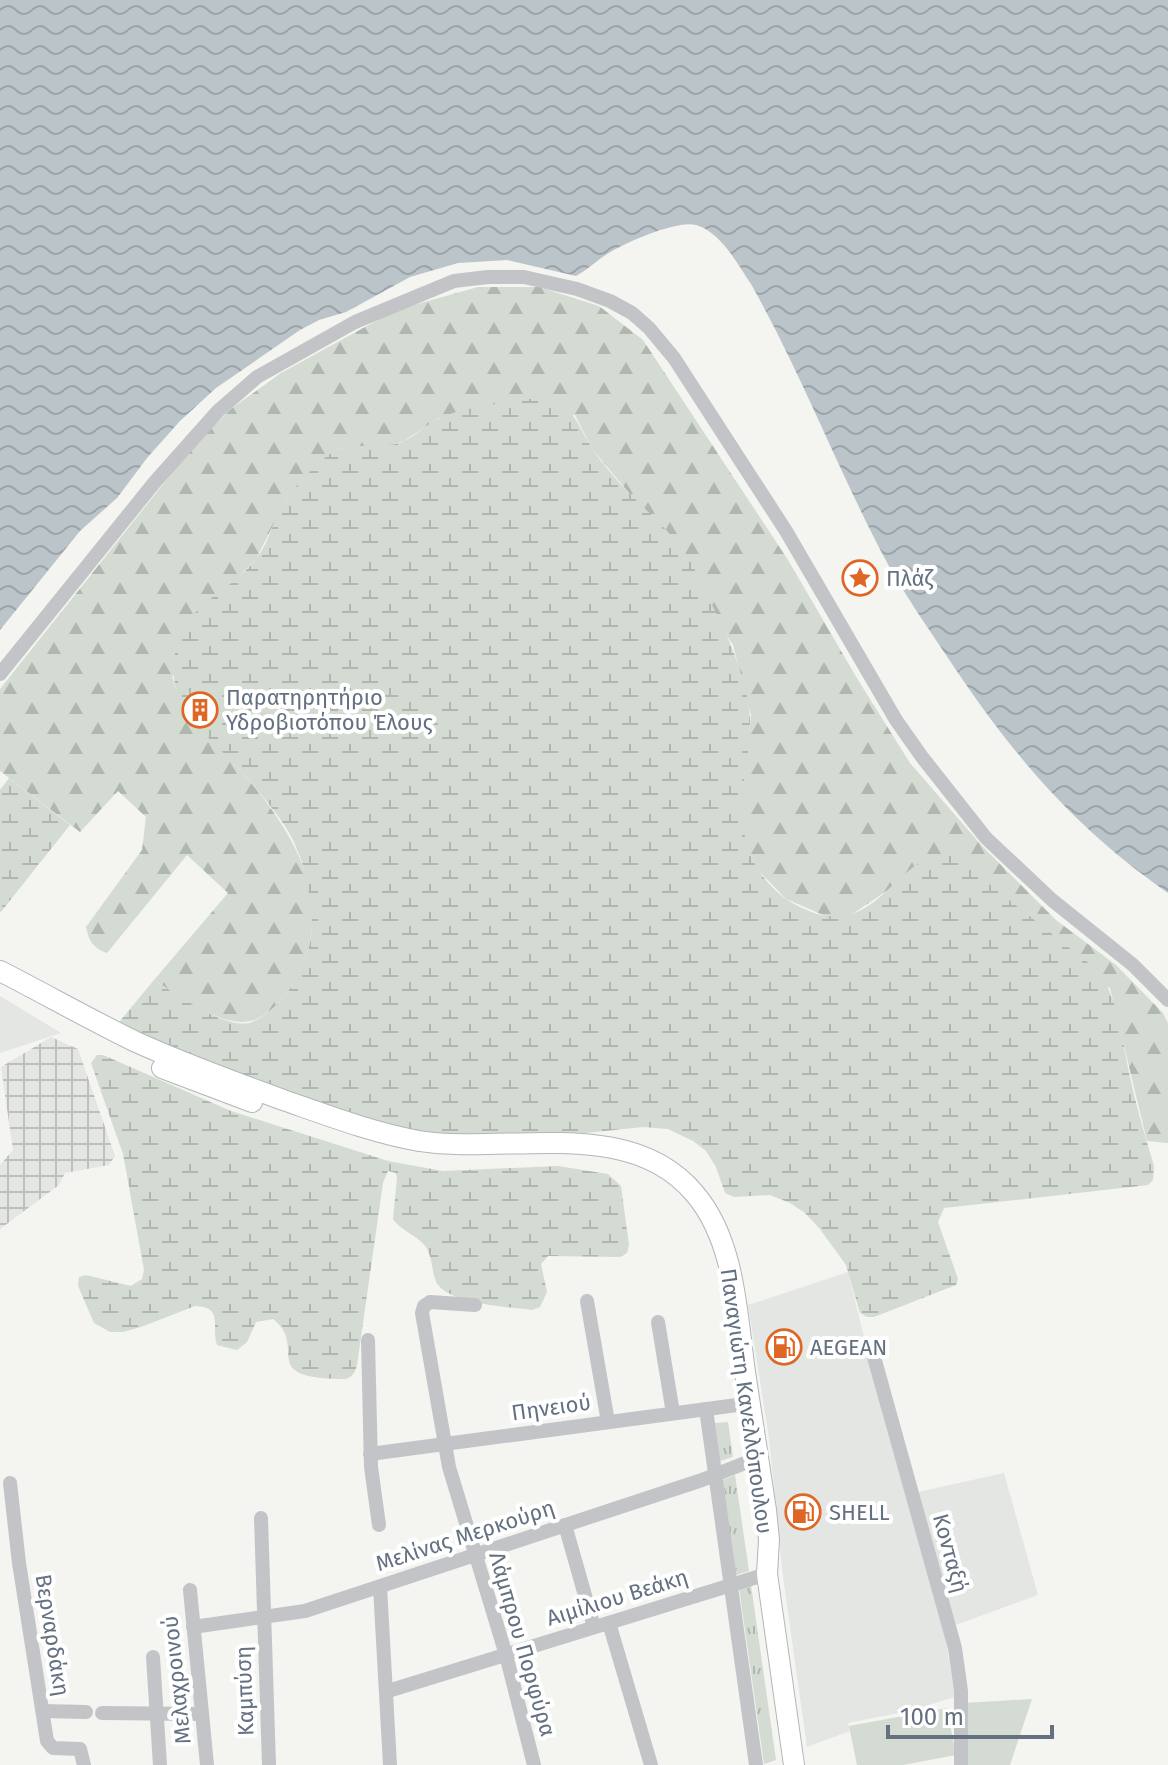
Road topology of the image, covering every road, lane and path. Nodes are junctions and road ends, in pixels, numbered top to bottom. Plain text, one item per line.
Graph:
1 (0, 674) edge
2 (0, 971) edge
3 (0, 978) edge
4 (1168, 1000) edge
5 (587, 1301) dead end
6 (475, 1305) dead end
7 (658, 1322) dead end
8 (368, 1340) dead end
9 (874, 1357) dead end
10 (737, 1405) junction
11 (706, 1409) junction
12 (673, 1413) junction
13 (608, 1422) junction
14 (444, 1444) junction
15 (370, 1454) junction
16 (745, 1463) junction
17 (715, 1475) junction
18 (10, 1483) dead end
19 (261, 1518) dead end
20 (379, 1525) dead end
21 (565, 1525) junction
22 (475, 1554) junction
23 (767, 1574) junction
24 (731, 1586) junction
25 (380, 1587) junction
26 (190, 1590) dead end
27 (264, 1615) junction
28 (601, 1625) junction
29 (193, 1627) junction
30 (506, 1655) junction
31 (153, 1657) dead end
32 (388, 1691) junction
33 (43, 1711) junction
34 (86, 1712) dead end
35 (102, 1713) dead end
36 (157, 1714) junction
37 (202, 1714) junction
38 (791, 1764) edge
39 (84, 1765) edge
40 (160, 1765) edge
41 (207, 1765) edge
42 (269, 1765) edge
43 (390, 1765) edge
44 (534, 1765) edge
45 (651, 1765) edge
46 (756, 1765) edge
47 (961, 1765) edge

1 - 4 street
2 - 23 main road, Παναγιώτη Κανελλόπουλου
3 - 10 main road, Παναγιώτη Κανελλόπουλου
5 - 13 street
6 - 14 street, Λάμπρου Πορφύρα
7 - 12 street
8 - 15 street
9 - 47 street, Κονταξή
10 - 11 street, Πηνειού
10 - 16 main road, Παναγιώτη Κανελλόπουλου
11 - 12 street, Πηνειού
11 - 17 street
12 - 13 street, Πηνειού
13 - 14 street, Πηνειού
14 - 15 street, Πηνειού
14 - 22 street, Λάμπρου Πορφύρα
15 - 20 street
16 - 17 street, Μελίνας Μερκούρη
16 - 23 main road, Παναγιώτη Κανελλόπουλου
17 - 21 street, Μελίνας Μερκούρη
17 - 24 street
18 - 33 street, Βερναρδάκη
19 - 27 street, Καμπύση
21 - 22 street, Μελίνας Μερκούρη
21 - 28 street
22 - 25 street, Μελίνας Μερκούρη
22 - 30 street, Λάμπρου Πορφύρα
23 - 24 street, Αιμίλιου Βεάκη
23 - 38 main road
24 - 28 street, Αιμίλιου Βεάκη
24 - 46 street
25 - 27 street, Μελίνας Μερκούρη
25 - 32 street
26 - 29 street, Μελαχροινού
27 - 29 street, Μελίνας Μερκούρη
27 - 42 street, Καμπύση
28 - 30 street, Αιμίλιου Βεάκη
28 - 45 street
29 - 37 street, Μελαχροινού
30 - 32 street, Αιμίλιου Βεάκη
30 - 44 street, Λάμπρου Πορφύρα
31 - 36 street
32 - 43 street
33 - 34 street
33 - 39 street, Βερναρδάκη
35 - 36 street
36 - 37 street
36 - 40 street
37 - 41 street, Μελαχροινού

